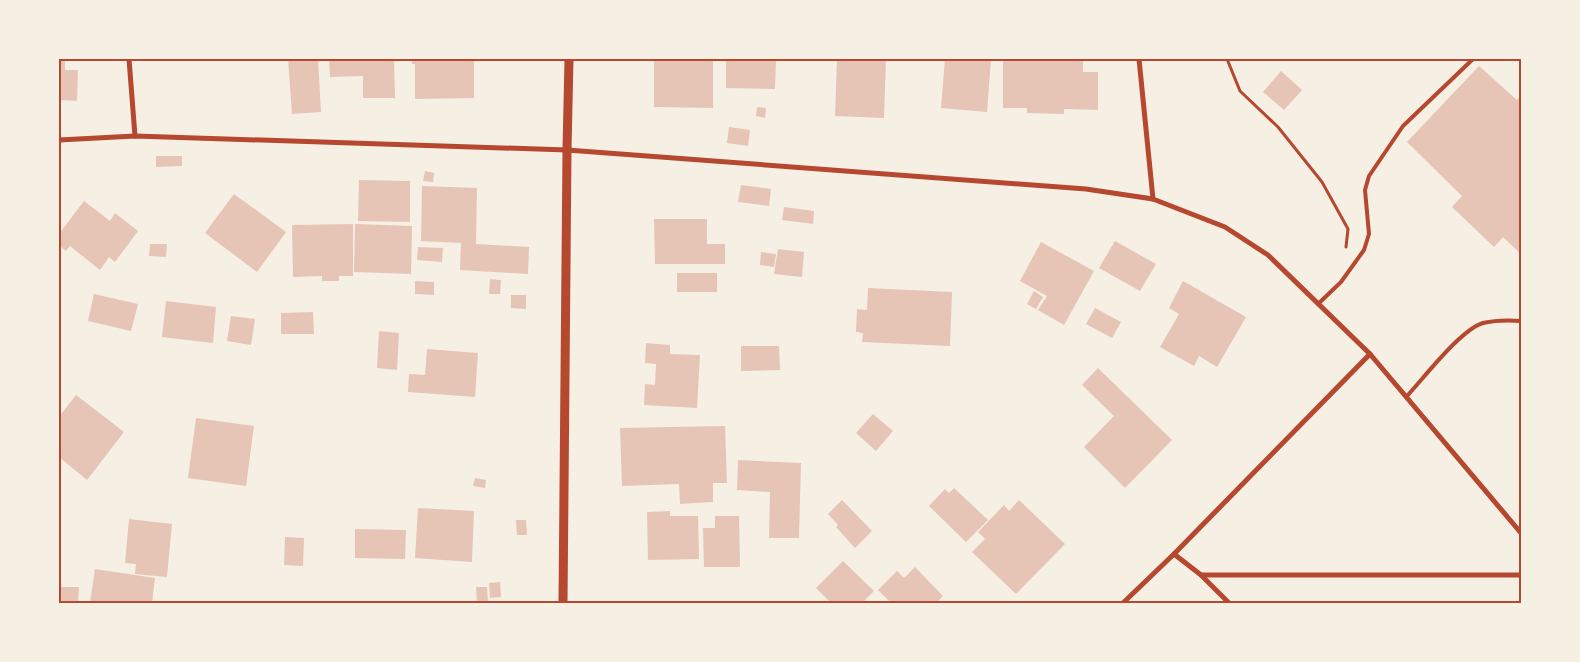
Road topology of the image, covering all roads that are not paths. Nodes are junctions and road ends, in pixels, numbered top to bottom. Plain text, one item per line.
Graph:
1 (129, 59) edge
2 (569, 59) edge
3 (1139, 59) edge
4 (1473, 59) edge
5 (135, 136) junction
6 (59, 140) edge
7 (567, 150) junction
8 (1153, 199) junction
9 (1318, 304) junction
10 (1521, 321) edge
11 (1370, 354) junction
12 (1406, 397) junction
13 (1521, 533) edge
14 (1174, 554) junction
15 (1202, 575) junction
16 (1521, 575) edge
17 (563, 603) edge
18 (1123, 603) edge
19 (1229, 603) edge

1 - 5 street
2 - 7 street
3 - 8 street
4 - 9 lane
5 - 6 street
5 - 7 street
7 - 8 street
7 - 17 street
8 - 9 street
9 - 11 street
10 - 12 lane
11 - 12 street
11 - 14 street
12 - 13 street
14 - 15 street
14 - 18 street
15 - 16 street
15 - 19 street

